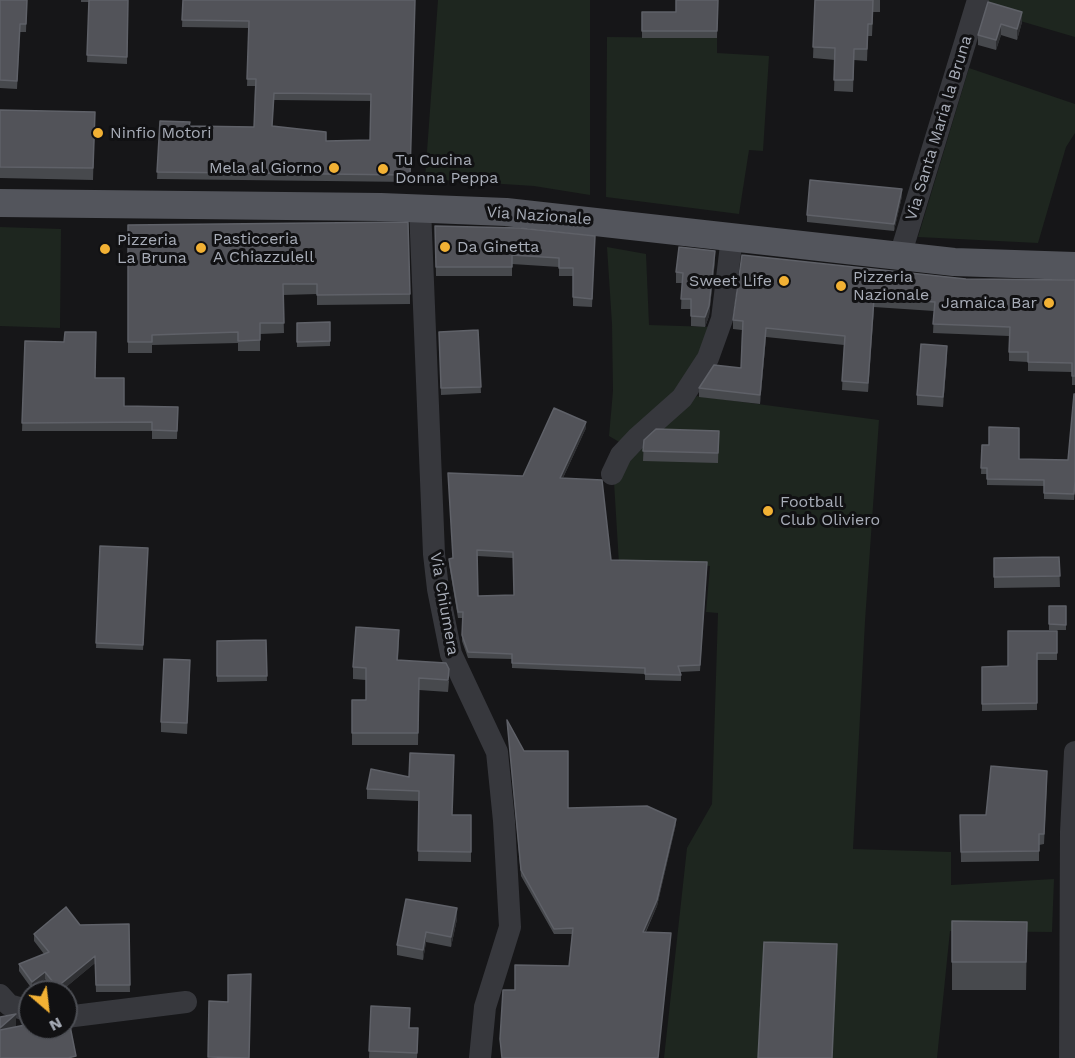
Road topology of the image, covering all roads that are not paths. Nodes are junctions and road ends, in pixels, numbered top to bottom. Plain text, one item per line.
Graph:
1 (978, 0) edge
2 (0, 203) edge
3 (420, 208) junction
4 (732, 237) junction
5 (900, 256) junction
6 (1075, 266) edge
7 (612, 474) dead end
8 (1075, 752) edge
9 (0, 995) edge
10 (186, 1002) dead end
11 (18, 1008) edge
12 (78, 1016) edge
13 (480, 1058) edge
14 (1070, 1058) edge

1 - 5 street, Via Santa Maria la Bruna
2 - 3 main road, Via Nazionale
3 - 4 main road, Via Nazionale
3 - 13 street, Via Chiumera
4 - 5 main road, Via Nazionale
4 - 7 street
5 - 6 main road, Via Nazionale
8 - 14 street
9 - 11 street
10 - 12 street

